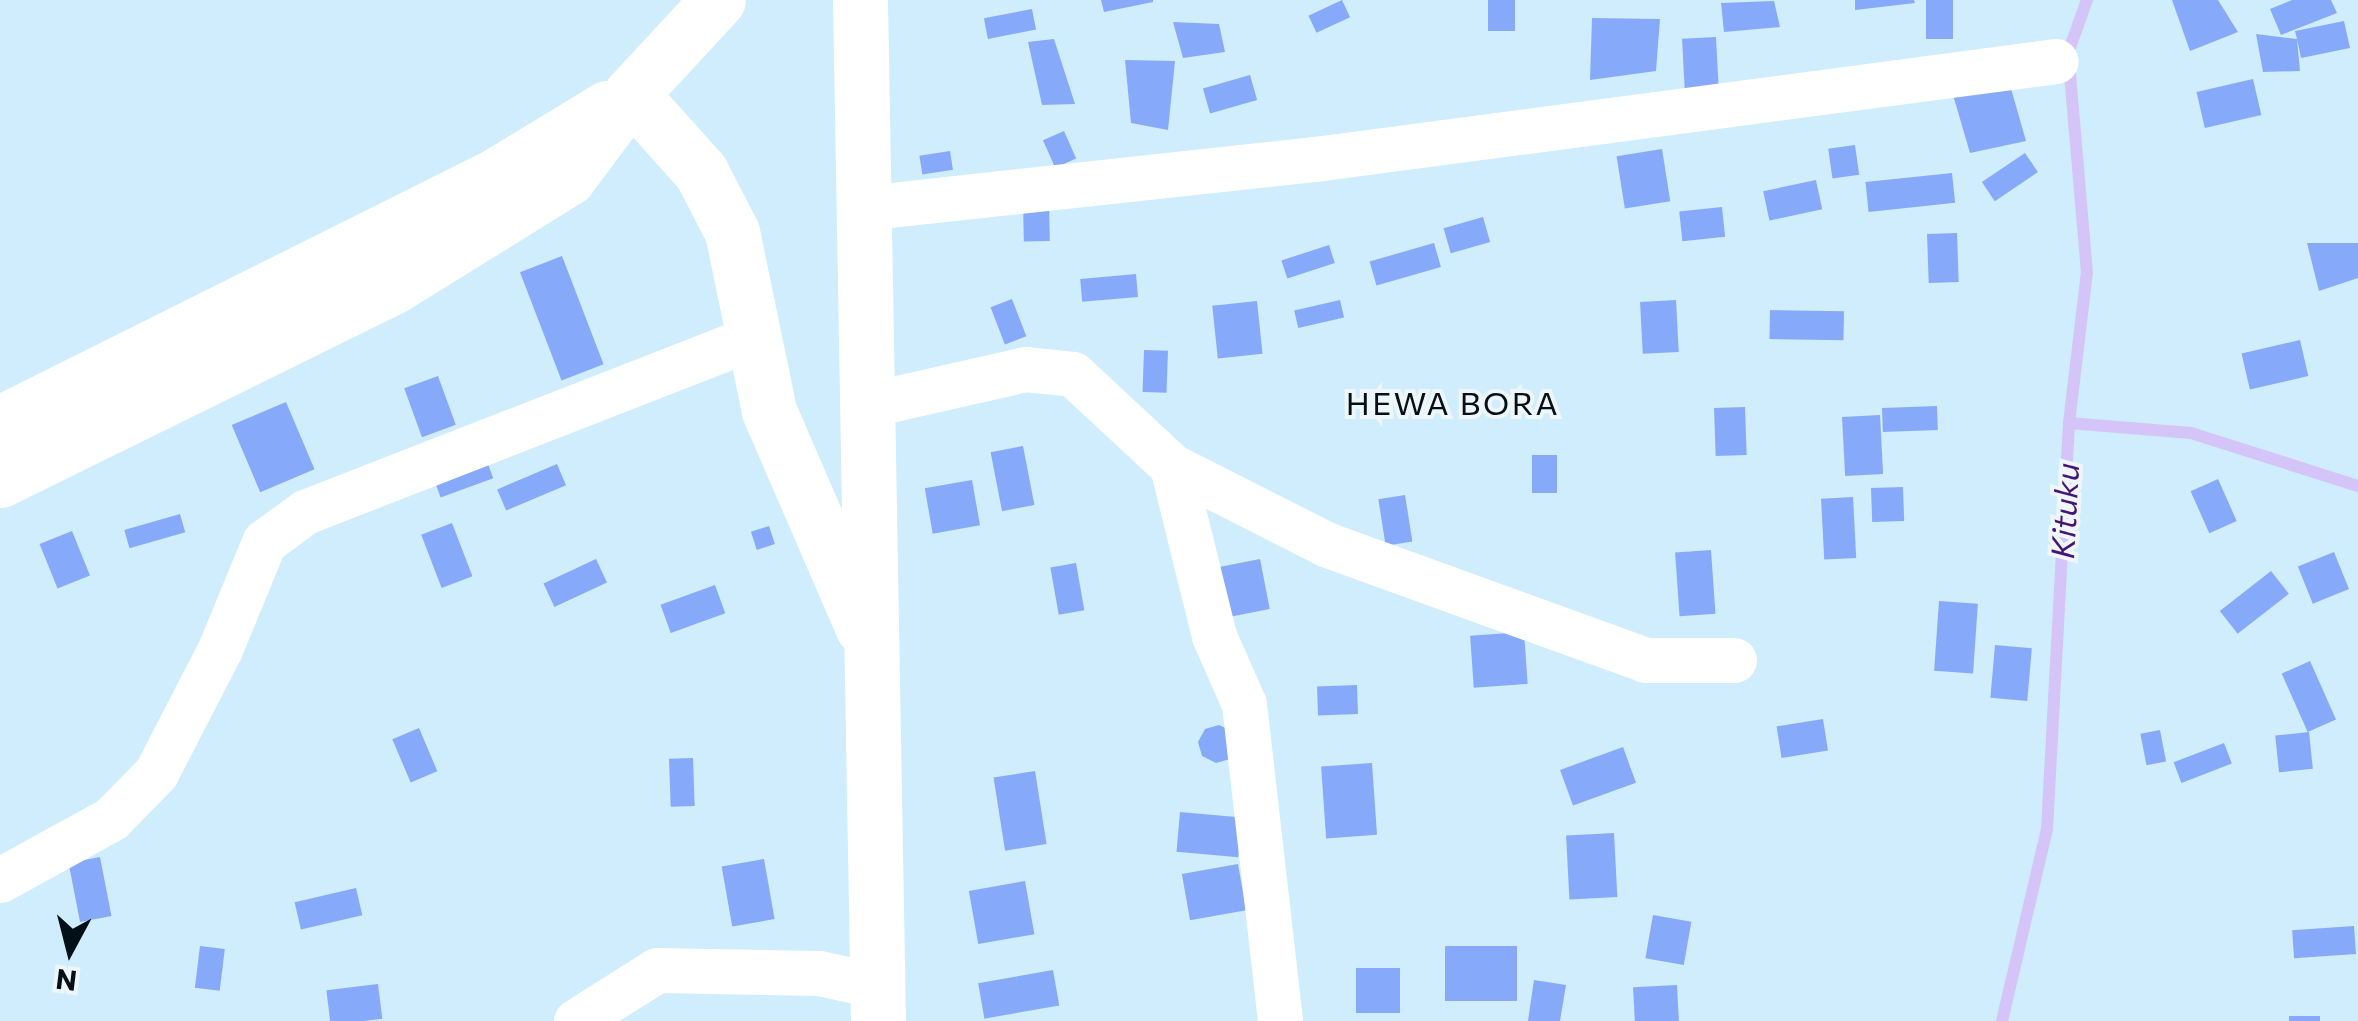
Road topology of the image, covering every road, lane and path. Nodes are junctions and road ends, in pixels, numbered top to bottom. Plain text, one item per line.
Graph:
1 (718, 0) edge
2 (860, 0) edge
3 (2056, 60) dead end
4 (631, 94) junction
5 (863, 208) junction
6 (756, 336) junction
7 (867, 406) junction
8 (0, 423) edge
9 (1172, 466) junction
10 (0, 480) edge
11 (874, 653) junction
12 (1734, 660) dead end
13 (0, 880) edge
14 (878, 1003) edge
15 (576, 1021) edge
16 (1280, 1021) edge

1 - 4 street
2 - 5 street
3 - 5 street
4 - 6 street
4 - 8 street
4 - 10 street
5 - 7 street
6 - 11 street
6 - 13 street
7 - 9 street
7 - 11 street
9 - 12 street
9 - 16 street
11 - 14 street
14 - 15 street

